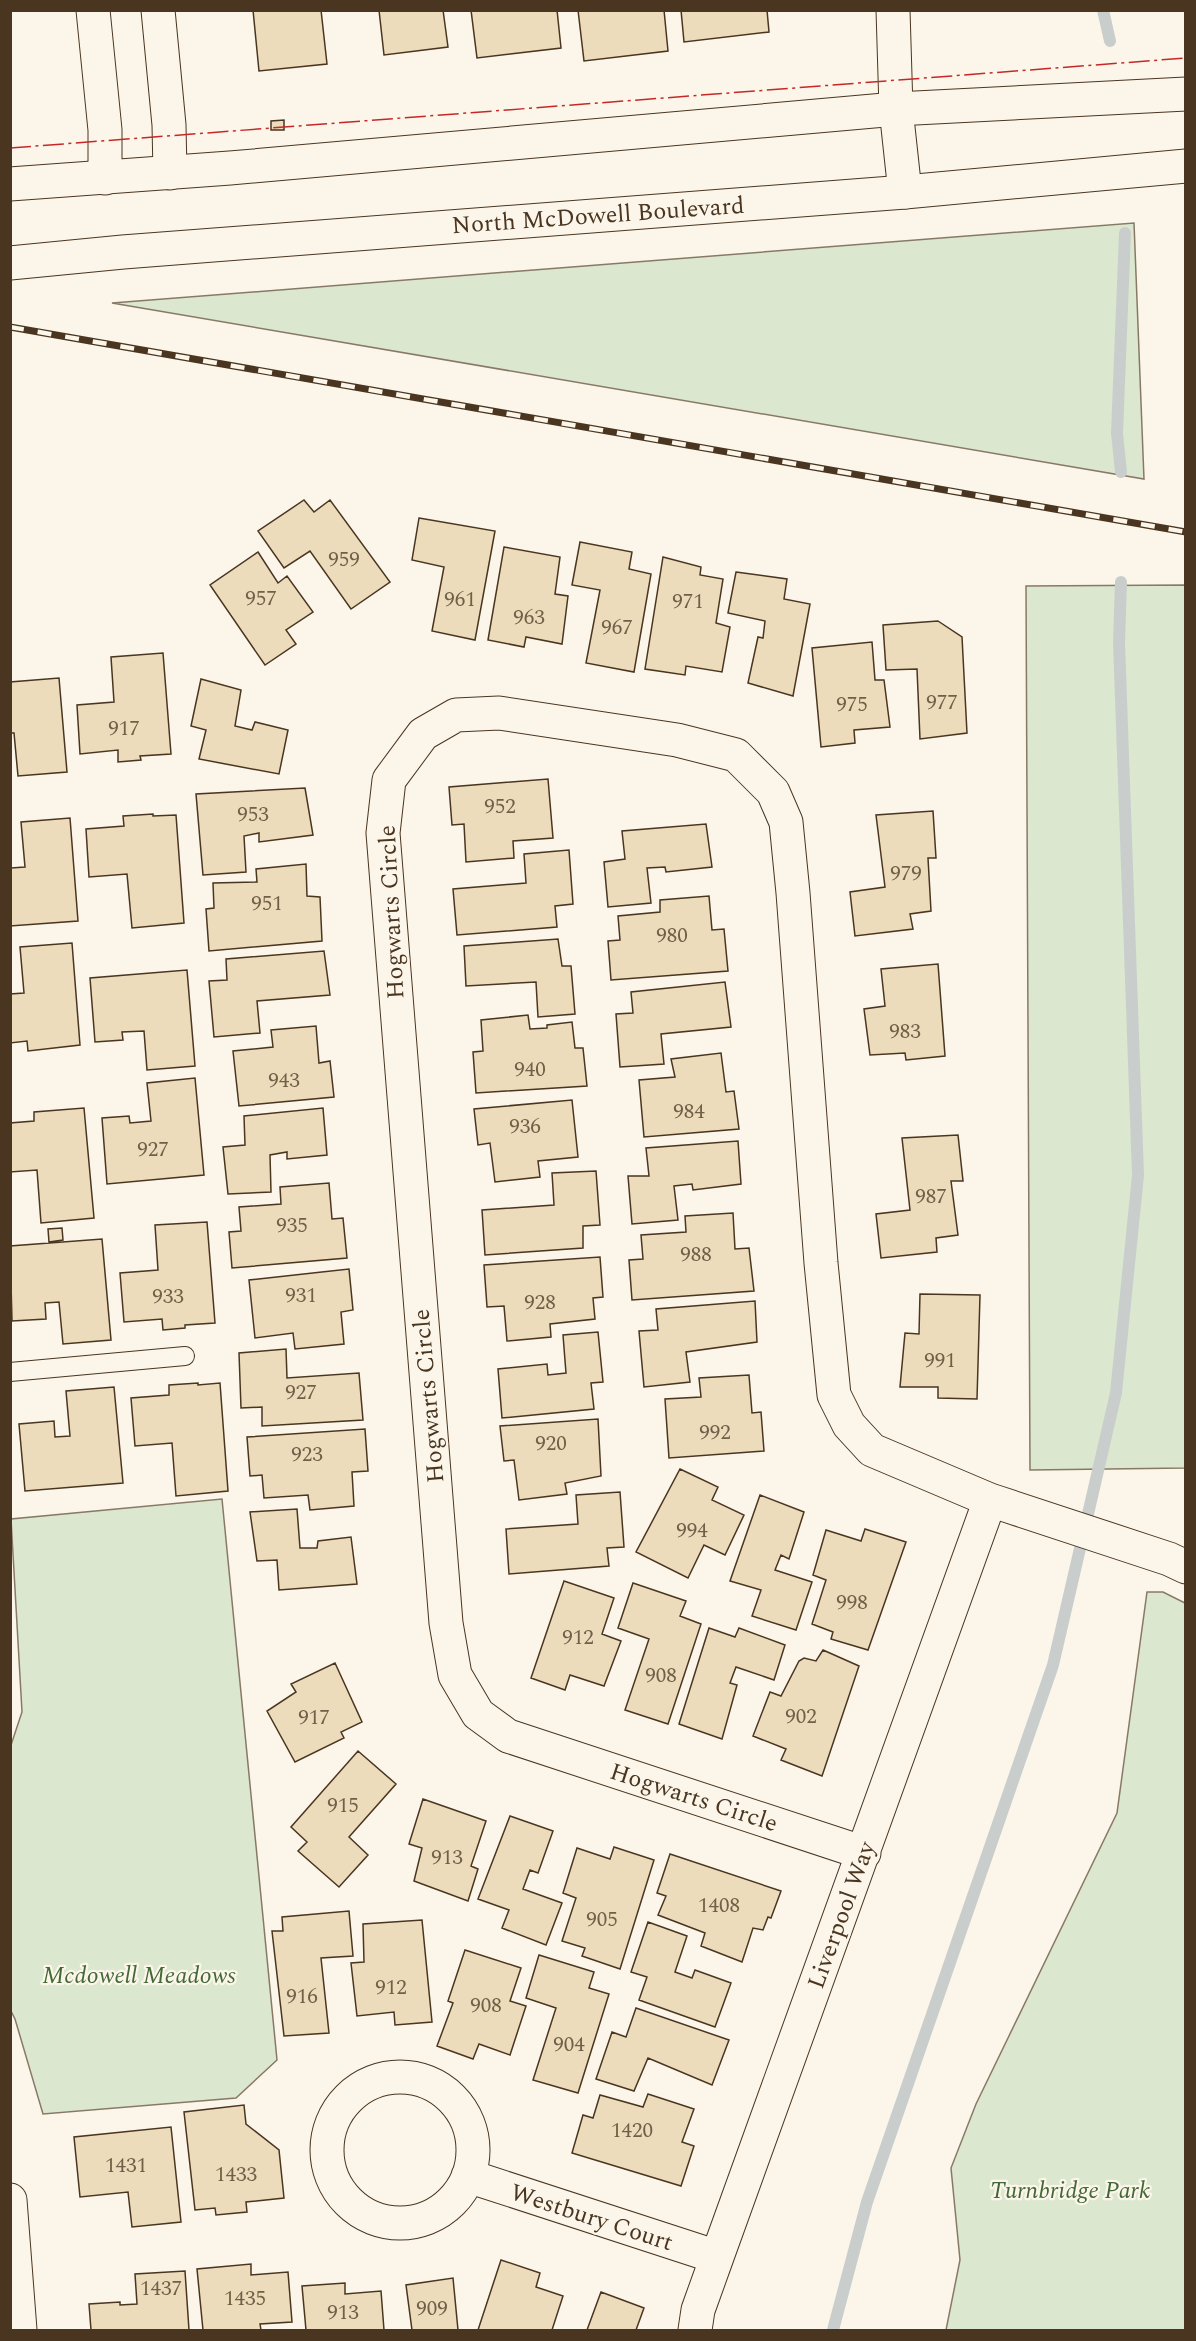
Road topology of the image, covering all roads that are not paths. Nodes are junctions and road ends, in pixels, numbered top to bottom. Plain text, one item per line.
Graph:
1 (93, 10) edge
2 (158, 10) edge
3 (893, 10) edge
4 (1185, 94) edge
5 (896, 109) junction
6 (1185, 166) edge
7 (170, 173) junction
8 (105, 178) junction
9 (10, 184) edge
10 (906, 192) junction
11 (10, 263) edge
12 (185, 1356) dead end
13 (10, 1372) edge
14 (990, 1500) junction
15 (1178, 1563) edge
16 (864, 1853) junction
17 (468, 2176) junction
18 (10, 2200) edge
19 (717, 2257) junction
20 (20, 2331) edge
21 (695, 2331) edge

1 - 8 street
2 - 7 street
3 - 5 street
4 - 5 street
5 - 7 street
5 - 10 street
6 - 10 street, North McDowell Boulevard
7 - 8 street
8 - 9 street
10 - 11 street, North McDowell Boulevard
12 - 13 lane
14 - 15 street, Hogwarts Circle
14 - 16 street, Liverpool Way
14 - 16 street, Hogwarts Circle
16 - 19 street, Liverpool Way
17 - 17 street
17 - 19 street, Westbury Court
18 - 20 street
19 - 21 street, Liverpool Way

